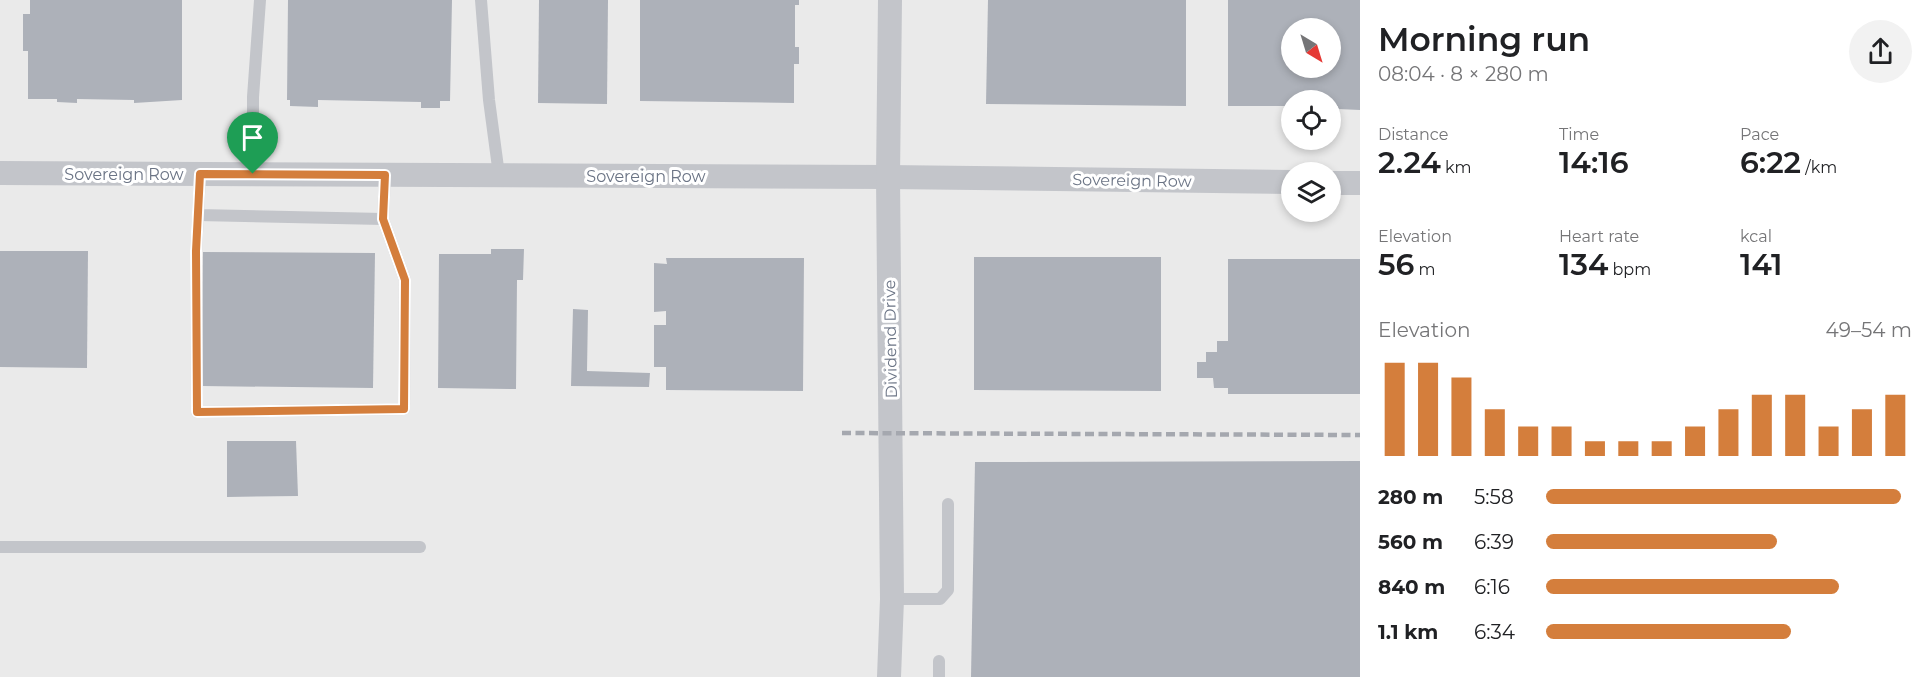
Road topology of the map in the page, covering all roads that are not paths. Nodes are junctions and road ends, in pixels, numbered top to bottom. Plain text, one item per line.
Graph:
1 (260, 0) edge
2 (481, 0) edge
3 (890, 0) edge
4 (0, 173) edge
5 (200, 174) junction
6 (253, 174) junction
7 (385, 175) junction
8 (499, 175) junction
9 (888, 177) junction
10 (1281, 182) edge
11 (1341, 183) edge
12 (1360, 183) edge
13 (198, 215) junction
14 (383, 219) junction
15 (948, 504) dead end
16 (0, 547) edge
17 (420, 547) dead end
18 (892, 599) junction
19 (939, 661) dead end
20 (889, 677) edge
21 (939, 677) edge

1 - 6 lane
2 - 8 lane
3 - 9 street, Dividend Drive
4 - 5 street, Sovereign Row
5 - 6 street, Sovereign Row
5 - 13 lane
6 - 7 street, Sovereign Row
7 - 8 street, Sovereign Row
7 - 14 lane
8 - 9 street, Sovereign Row
9 - 10 street, Sovereign Row
9 - 18 street, Dividend Drive
11 - 12 street
13 - 14 lane
13 - 14 lane
15 - 18 lane
16 - 17 lane
18 - 20 street, Dividend Drive
19 - 21 lane

